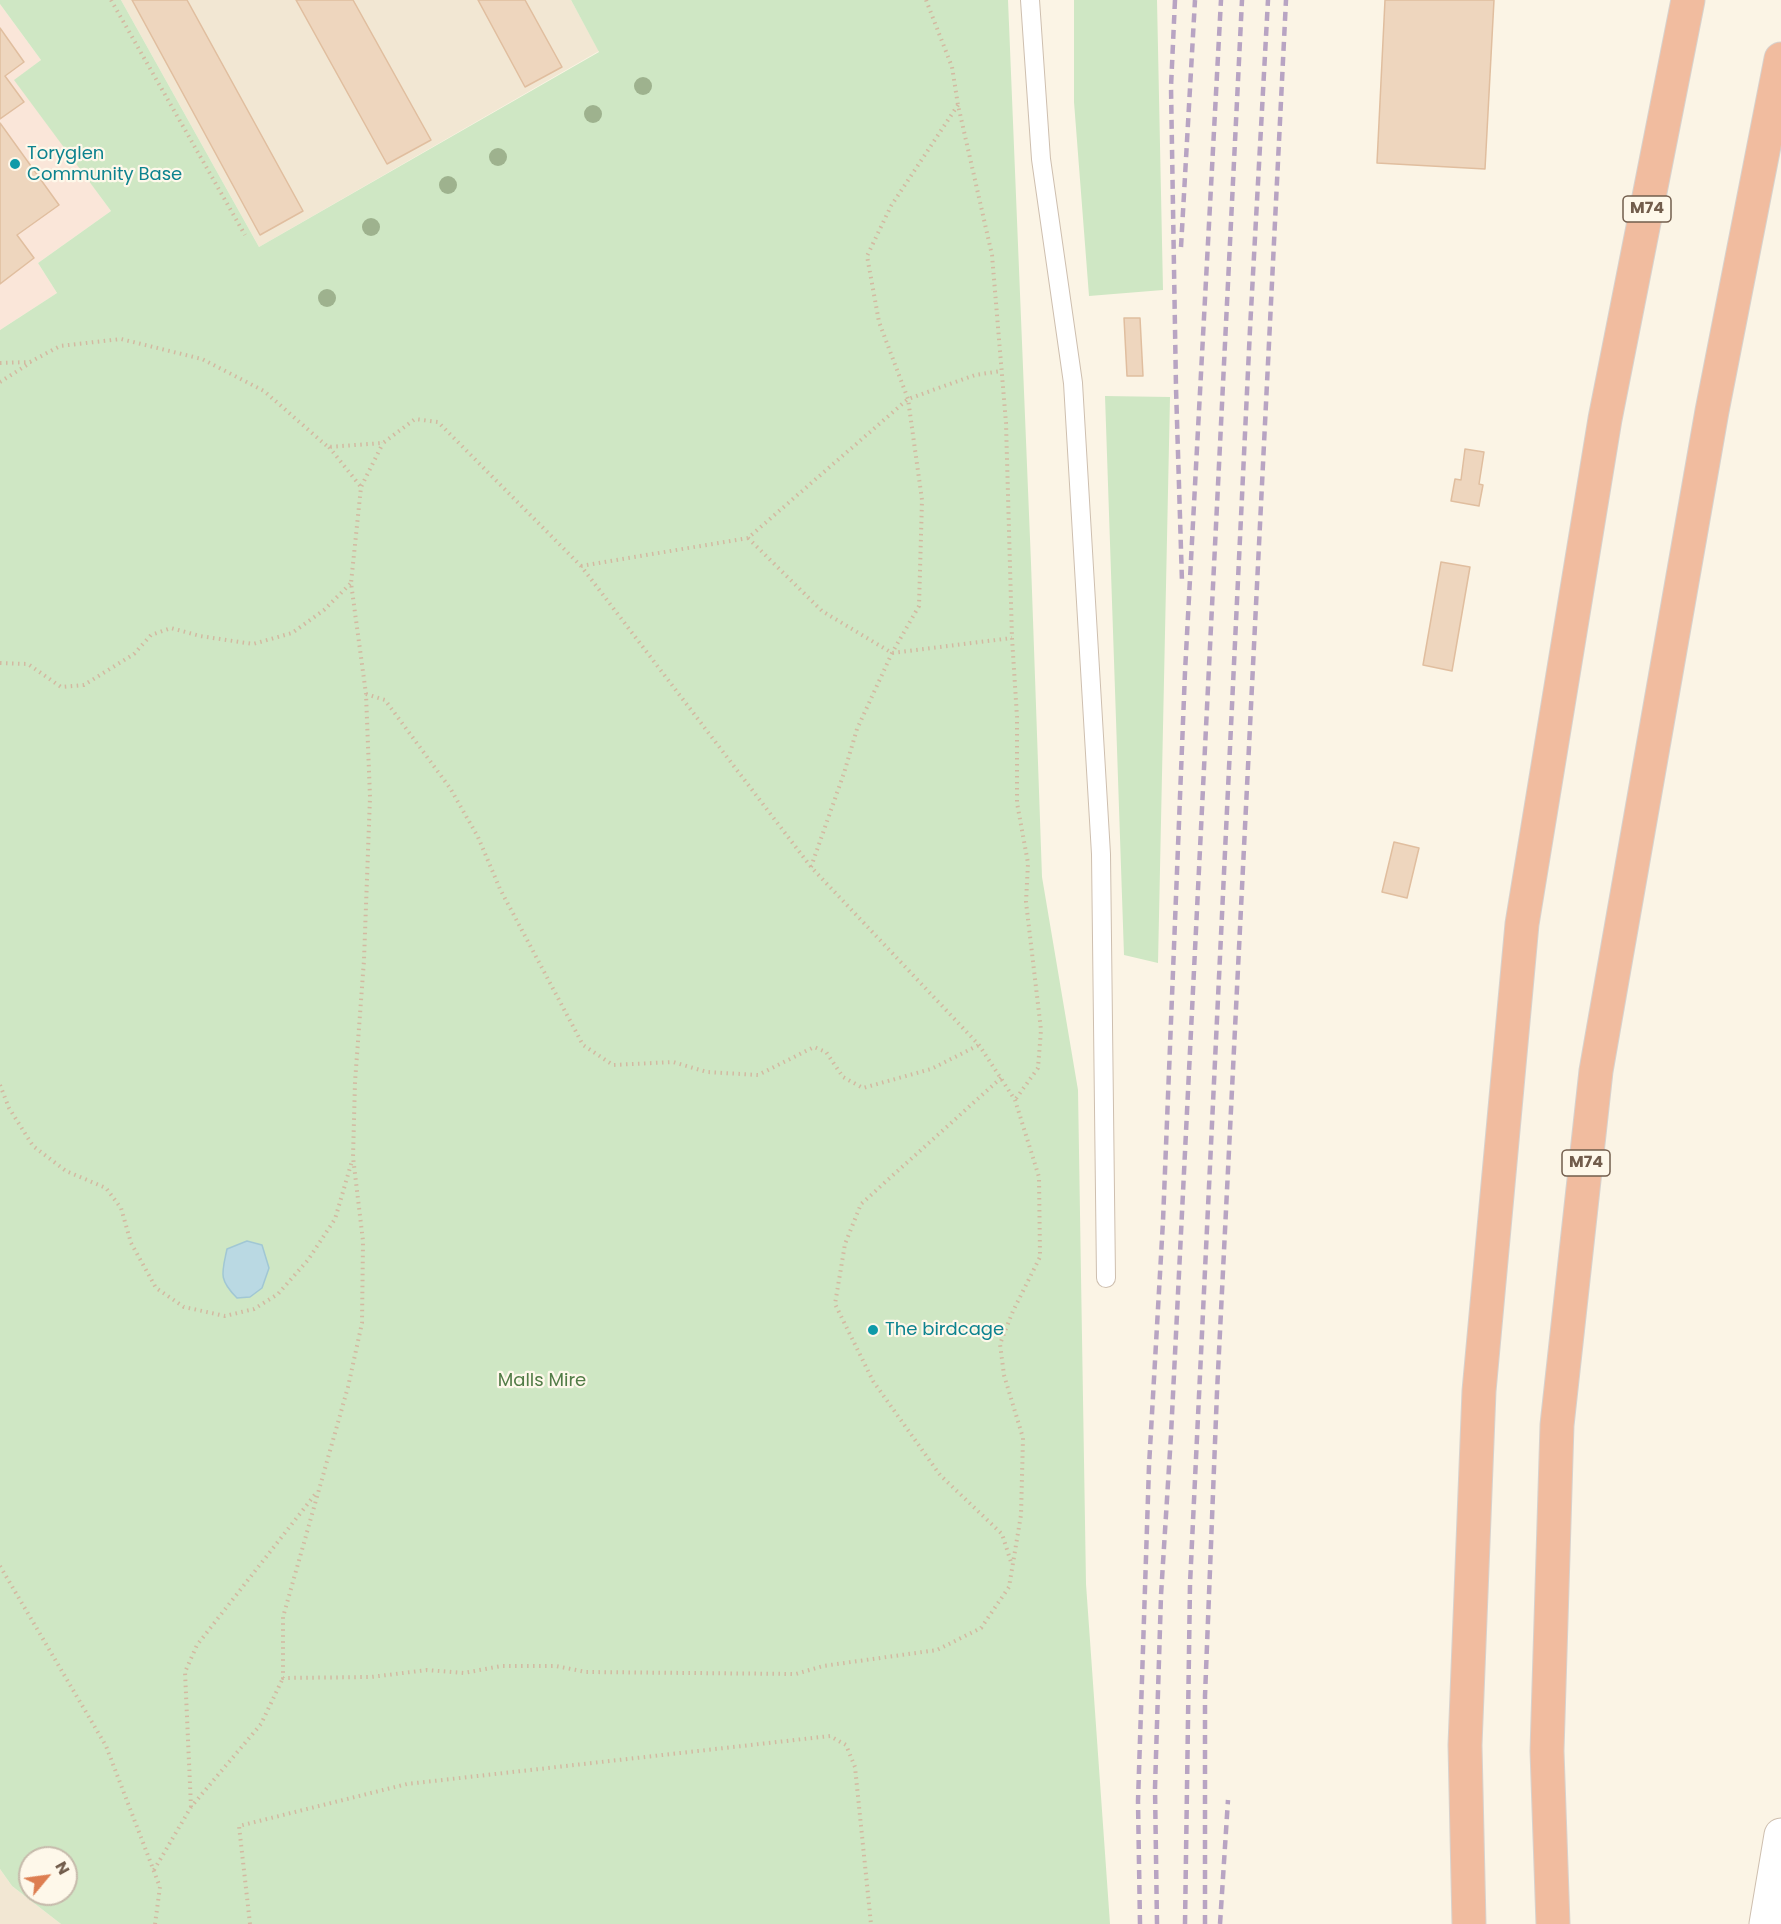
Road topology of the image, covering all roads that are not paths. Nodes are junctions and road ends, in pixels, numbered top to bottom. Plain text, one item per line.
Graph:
1 (1030, 0) edge
2 (1688, 0) edge
3 (1781, 59) edge
4 (1106, 1278) dead end
5 (1781, 1835) edge
6 (1469, 1924) edge
7 (1553, 1924) edge
8 (1766, 1924) edge

1 - 4 lane
2 - 6 highway, M74
3 - 7 highway, M74
5 - 8 street

